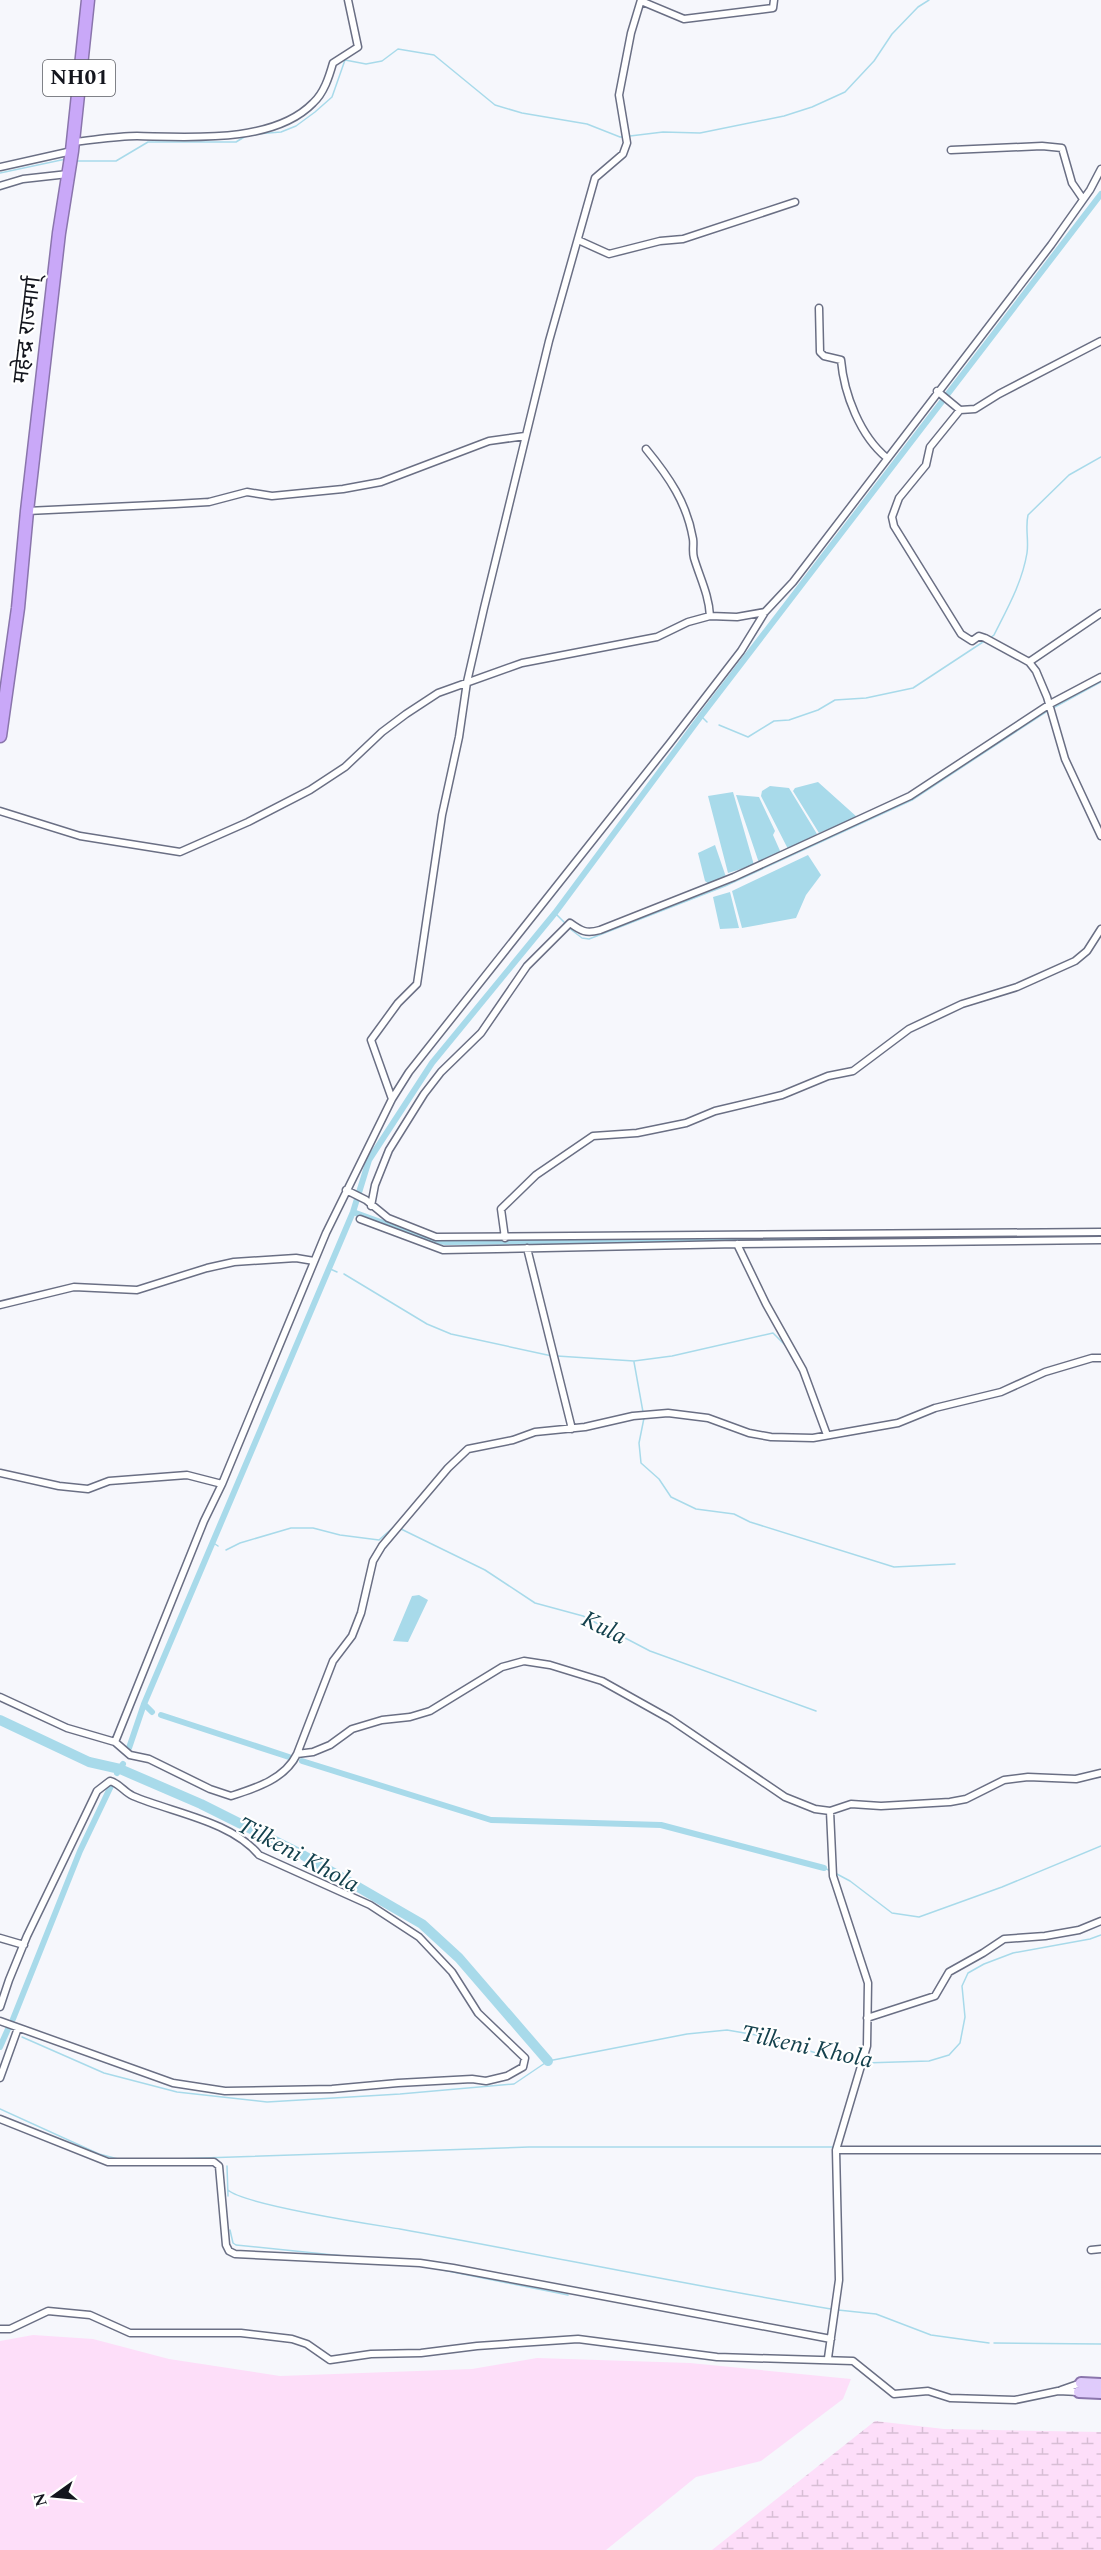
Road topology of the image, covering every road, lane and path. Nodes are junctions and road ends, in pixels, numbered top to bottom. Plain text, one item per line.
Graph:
1 (88, 0) edge
2 (348, 0) edge
3 (641, 0) edge
4 (774, 0) edge
5 (72, 150) junction
6 (951, 150) dead end
7 (0, 167) edge
8 (1101, 169) edge
9 (69, 172) junction
10 (0, 186) edge
11 (1083, 199) junction
12 (795, 202) dead end
13 (578, 240) junction
14 (819, 308) dead end
15 (1101, 341) edge
16 (937, 391) junction
17 (958, 407) junction
18 (525, 436) junction
19 (646, 449) dead end
20 (887, 458) junction
21 (27, 511) junction
22 (765, 612) junction
23 (1101, 613) edge
24 (710, 616) junction
25 (1029, 662) junction
26 (1101, 677) edge
27 (467, 682) junction
28 (1051, 708) junction
29 (0, 736) edge
30 (0, 811) edge
31 (1101, 836) edge
32 (1101, 929) edge
33 (392, 1099) junction
34 (346, 1190) junction
35 (371, 1206) junction
36 (360, 1219) dead end
37 (1101, 1232) edge
38 (505, 1238) junction
39 (1101, 1240) edge
40 (737, 1244) junction
41 (527, 1248) junction
42 (314, 1261) junction
43 (0, 1305) edge
44 (1101, 1358) edge
45 (572, 1429) junction
46 (827, 1435) junction
47 (0, 1473) edge
48 (222, 1484) junction
49 (0, 1698) edge
50 (115, 1742) junction
51 (297, 1754) junction
52 (1101, 1773) edge
53 (830, 1811) junction
54 (1101, 1921) edge
55 (0, 1938) edge
56 (24, 1945) junction
57 (0, 2007) edge
58 (867, 2018) junction
59 (0, 2021) edge
60 (18, 2028) junction
61 (0, 2079) edge
62 (0, 2119) edge
63 (836, 2150) junction
64 (1101, 2150) edge
65 (1101, 2249) edge
66 (1091, 2250) dead end
67 (0, 2329) edge
68 (831, 2339) junction
69 (828, 2358) junction
70 (1101, 2384) edge
71 (1080, 2388) junction
72 (1101, 2392) edge

1 - 5 highway, महेन्द्र राज्मार्ग् / NH01
2 - 5 street
3 - 4 street
3 - 13 street
5 - 7 street
5 - 9 highway, महेन्द्र राज्मार्ग् / NH01
6 - 11 street
8 - 11 street
9 - 10 street
9 - 21 highway, महेन्द्र राज्मार्ग् / NH01
11 - 16 street
12 - 13 street
13 - 18 street
14 - 20 street
15 - 17 street
16 - 17 street
16 - 20 street
17 - 25 street
18 - 21 street
18 - 27 street
19 - 24 street
20 - 22 street
21 - 29 highway, महेन्द्र राज्मार्ग् / NH01
22 - 24 street
22 - 33 street
23 - 25 street
24 - 27 street
25 - 28 street
26 - 28 street
27 - 30 street
27 - 33 street
28 - 31 street
28 - 35 street
32 - 38 street
33 - 34 street
34 - 35 street
34 - 42 street
35 - 38 street
36 - 41 street
37 - 38 street
39 - 40 street
40 - 41 street
40 - 46 street
41 - 45 street
42 - 43 street
42 - 48 street
44 - 46 street
45 - 46 street
45 - 51 street
47 - 48 street
48 - 50 street
49 - 50 street
50 - 51 street
51 - 53 street
52 - 53 street
53 - 58 street
54 - 58 street
55 - 56 street
56 - 57 street
56 - 60 street
58 - 63 street
59 - 60 street
60 - 61 street
62 - 68 street
63 - 64 street
63 - 68 street
65 - 66 street
67 - 69 street
68 - 69 street
69 - 71 street
70 - 71 main road
71 - 72 main road

